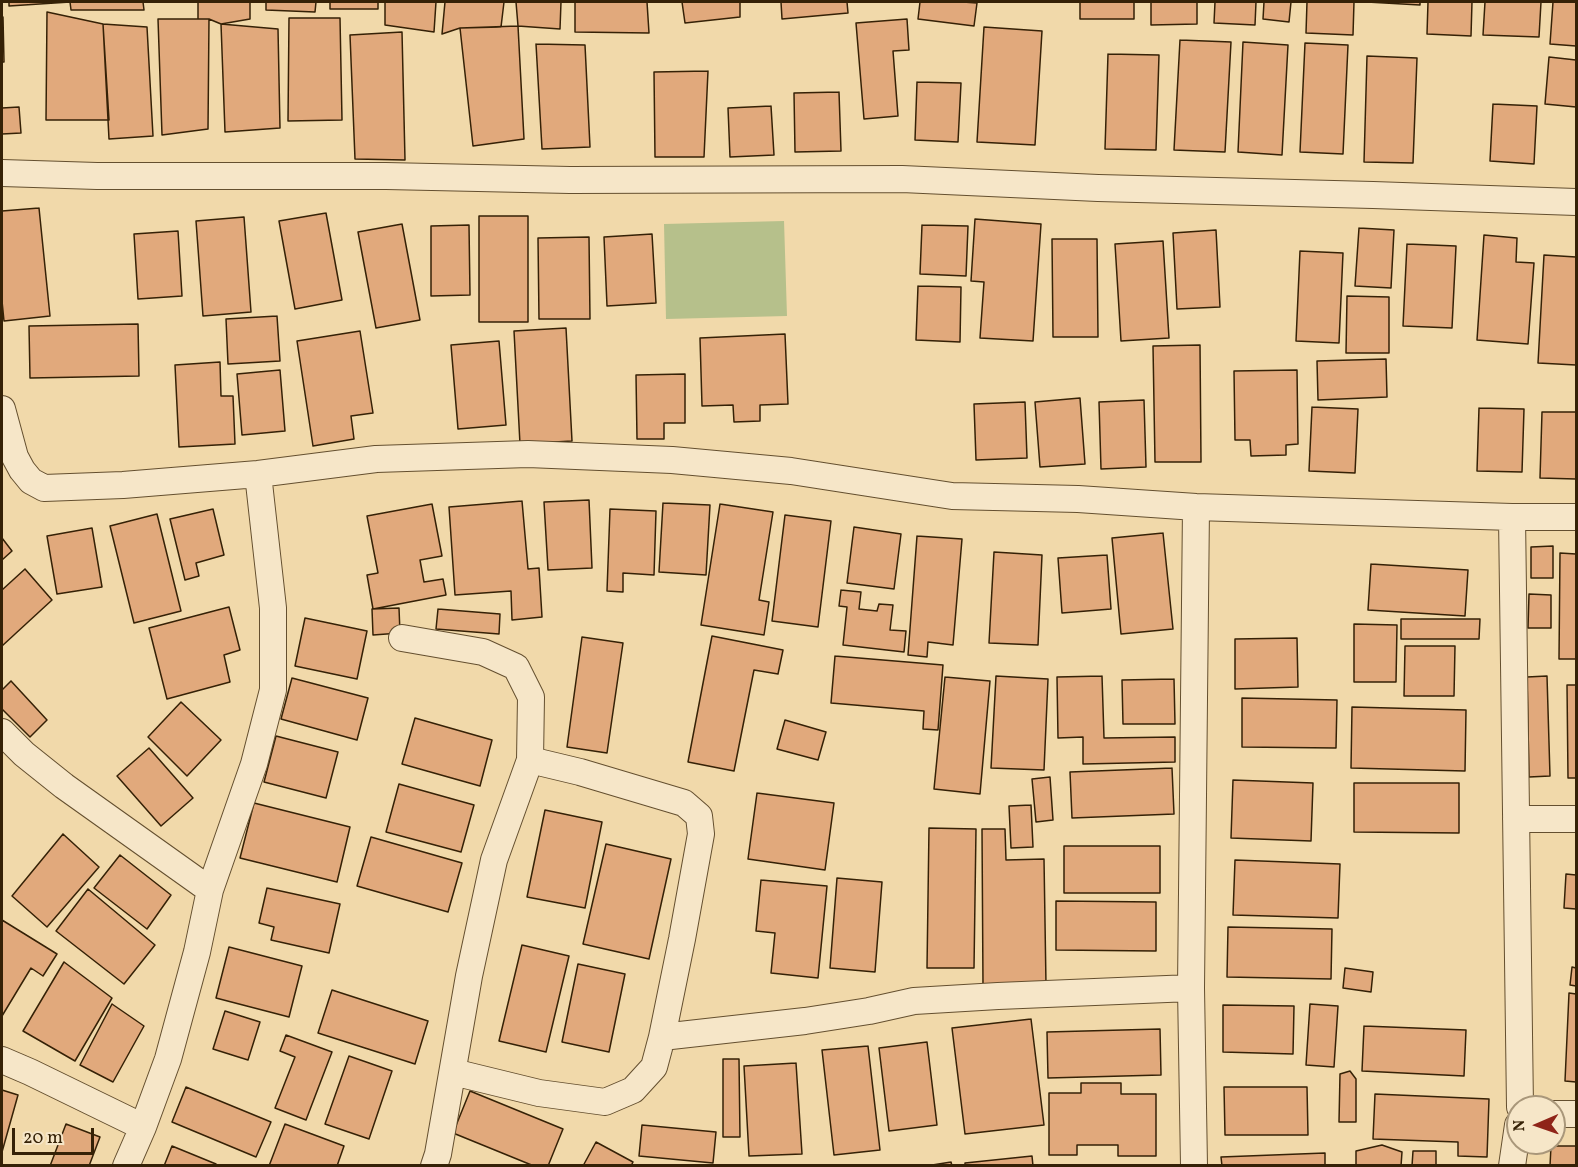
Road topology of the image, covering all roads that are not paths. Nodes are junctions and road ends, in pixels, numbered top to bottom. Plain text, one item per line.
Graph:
1 (2, 173) edge
2 (1576, 202) edge
3 (2, 409) edge
4 (258, 474) junction
5 (1196, 507) junction
6 (1512, 517) junction
7 (1576, 517) edge
8 (402, 638) dead end
9 (2, 732) edge
10 (530, 760) junction
11 (1516, 819) junction
12 (1576, 819) edge
13 (210, 890) junction
14 (1191, 988) junction
15 (662, 1037) junction
16 (2, 1060) edge
17 (453, 1072) junction
18 (1520, 1095) edge
19 (143, 1126) junction
20 (126, 1166) edge
21 (434, 1166) edge
22 (1194, 1166) edge

1 - 2 street
3 - 4 street
4 - 5 street
4 - 13 street
5 - 6 street
5 - 14 street
6 - 7 street
6 - 11 street
8 - 10 street
9 - 13 street
10 - 15 street
10 - 17 street
11 - 12 street
11 - 18 street
13 - 19 street
14 - 15 street
14 - 22 street
15 - 17 street
16 - 19 street
17 - 21 street
19 - 20 street

